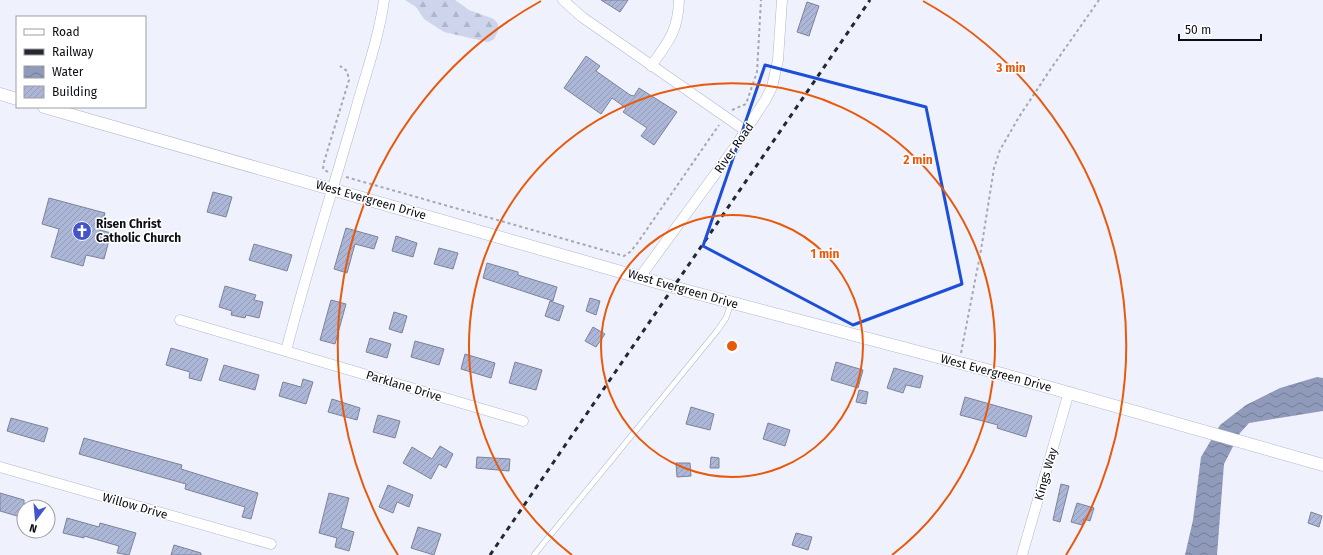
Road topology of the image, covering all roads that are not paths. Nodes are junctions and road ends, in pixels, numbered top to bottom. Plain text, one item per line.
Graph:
1 (384, 0) edge
2 (563, 0) edge
3 (679, 0) edge
4 (782, 0) edge
5 (651, 66) junction
6 (0, 94) edge
7 (16, 99) edge
8 (48, 108) edge
9 (746, 131) junction
10 (332, 189) junction
11 (640, 277) junction
12 (731, 302) junction
13 (180, 320) dead end
14 (286, 351) junction
15 (1069, 392) junction
16 (523, 421) dead end
17 (1323, 465) edge
18 (0, 467) edge
19 (271, 544) dead end
20 (534, 555) edge
21 (1022, 555) edge

1 - 10 street
2 - 5 street
3 - 5 street
4 - 9 street, River Road
5 - 9 street
6 - 7 street
8 - 10 street, West Evergreen Drive
9 - 11 street, River Road
10 - 11 street, West Evergreen Drive
10 - 14 street
11 - 12 street, West Evergreen Drive
12 - 15 street, West Evergreen Drive
12 - 20 lane
13 - 14 street, Parklane Drive
14 - 16 street, Parklane Drive
15 - 17 street, West Evergreen Drive
15 - 21 street, Kings Way
18 - 19 street, Willow Drive

